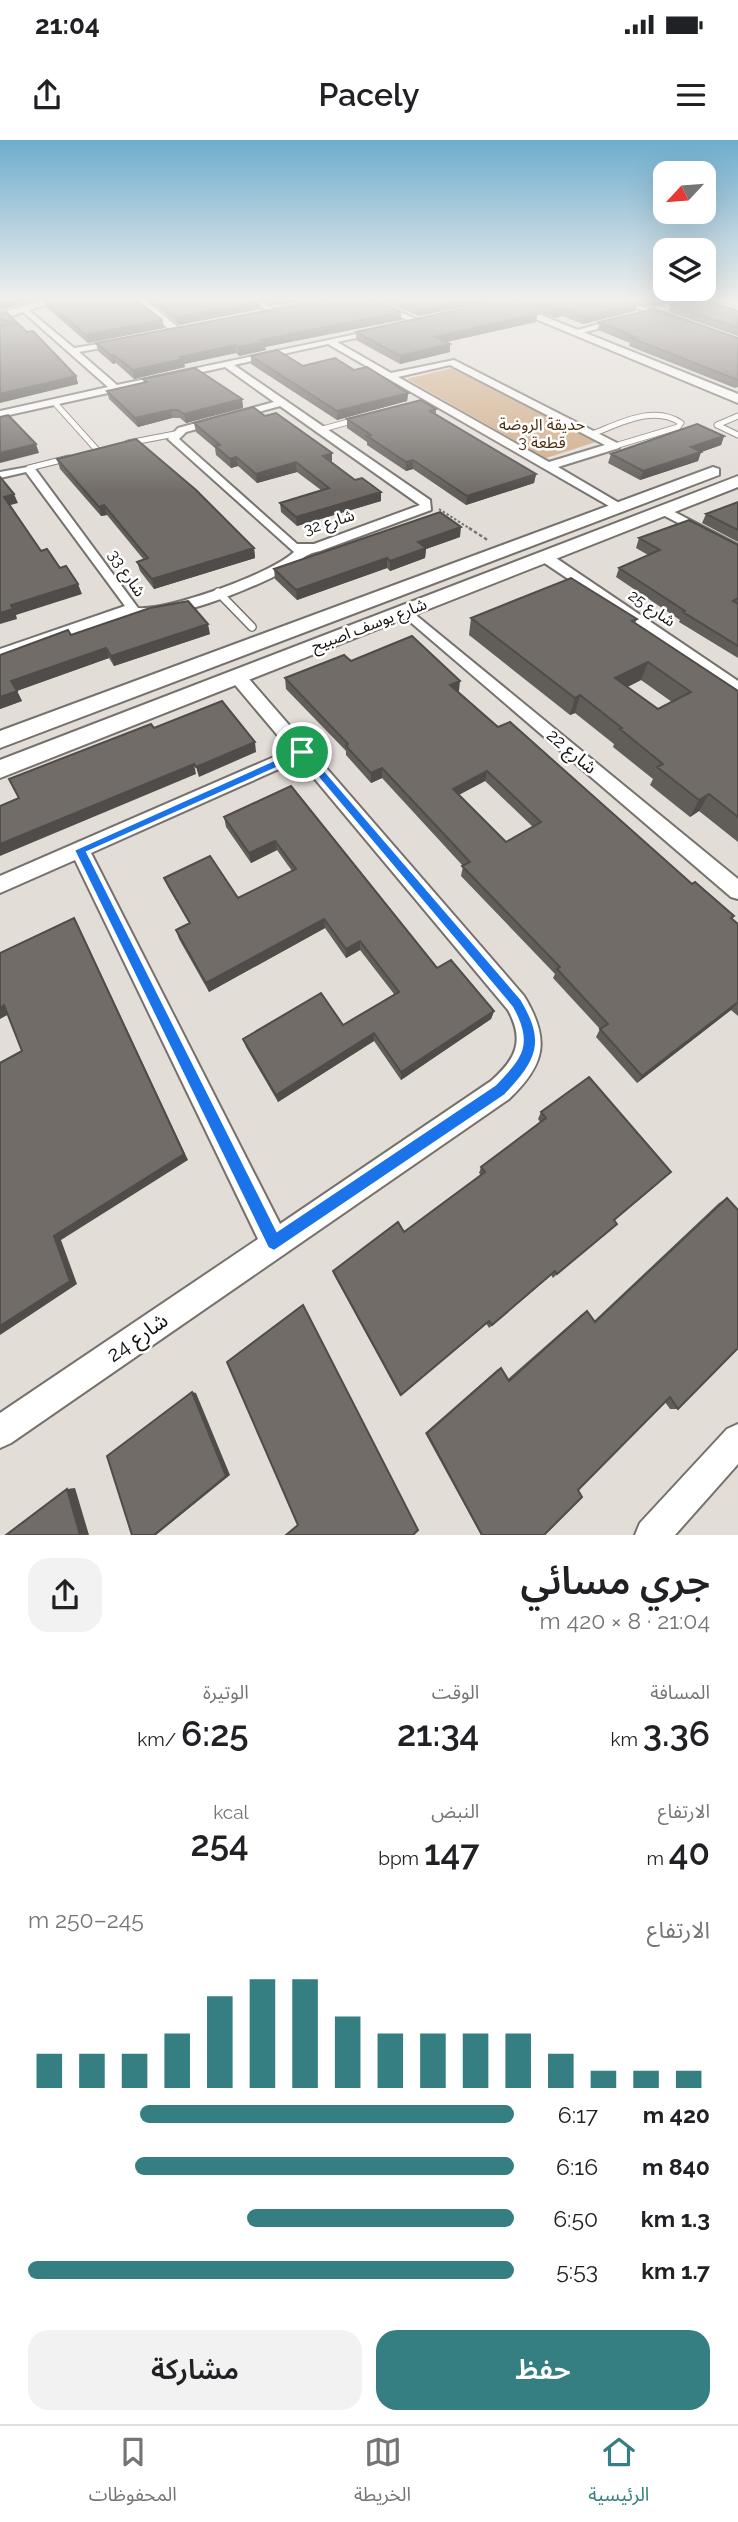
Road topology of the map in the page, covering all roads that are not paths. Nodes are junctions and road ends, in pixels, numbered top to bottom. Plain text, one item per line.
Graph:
1 (86, 363) edge
2 (234, 363) edge
3 (369, 363) edge
4 (446, 363) edge
5 (453, 363) edge
6 (650, 363) edge
7 (226, 365) junction
8 (391, 376) junction
9 (115, 389) junction
10 (738, 399) edge
11 (432, 400) junction
12 (54, 402) junction
13 (281, 403) junction
14 (420, 403) edge
15 (0, 414) edge
16 (369, 416) edge
17 (738, 416) edge
18 (319, 430) junction
19 (175, 434) junction
20 (592, 434) junction
21 (738, 435) edge
22 (124, 444) edge
23 (615, 446) junction
24 (111, 447) edge
25 (98, 451) junction
26 (86, 454) edge
27 (75, 456) edge
28 (738, 463) edge
29 (548, 466) junction
30 (29, 468) junction
31 (0, 475) edge
32 (738, 481) edge
33 (620, 507) junction
34 (665, 511) junction
35 (304, 549) junction
36 (738, 550) edge
37 (545, 557) junction
38 (502, 559) junction
39 (460, 568) junction
40 (479, 582) junction
41 (218, 592) junction
42 (130, 611) junction
43 (406, 611) junction
44 (253, 627) dead end
45 (0, 654) edge
46 (237, 676) junction
47 (738, 688) edge
48 (0, 740) edge
49 (302, 752) junction
50 (0, 769) edge
51 (80, 850) junction
52 (0, 885) edge
53 (738, 891) edge
54 (274, 1242) junction
55 (0, 1432) edge
56 (738, 1440) edge
57 (652, 1535) edge

1 - 9 street
2 - 7 street
3 - 8 street
4 - 8 street
5 - 20 street
6 - 10 street
7 - 9 street
7 - 13 street
8 - 11 street
9 - 12 street
11 - 14 lane
11 - 29 street
12 - 15 street
12 - 25 lane
13 - 18 street
13 - 19 street
16 - 18 lane
17 - 21 lane
18 - 35 street, شارع 32
19 - 22 lane
19 - 35 street, شارع 32
20 - 23 street
20 - 23 lane
23 - 29 street
24 - 25 lane
25 - 26 lane
27 - 30 lane
28 - 33 street, شارع يوسف اصبيح
29 - 33 street
30 - 31 street
30 - 42 street, شارع 33
32 - 34 street, شارع يوسف اصبيح
33 - 38 street, شارع يوسف اصبيح
34 - 36 street
34 - 37 street, شارع يوسف اصبيح
35 - 41 street
37 - 38 street, شارع يوسف اصبيح
37 - 47 street, شارع 25
38 - 39 street, شارع يوسف اصبيح
38 - 40 street, شارع يوسف اصبيح
39 - 40 street
39 - 48 street, شارع يوسف اصبيح
40 - 43 street, شارع يوسف اصبيح
41 - 42 street
41 - 44 lane
42 - 45 street, شارع 33
43 - 46 street, شارع يوسف اصبيح
43 - 53 street, شارع 22
46 - 49 street, شارع 24
46 - 50 street, شارع يوسف اصبيح
49 - 51 street
49 - 54 street, شارع 24
51 - 52 street
51 - 54 street
54 - 55 street, شارع 24
56 - 57 street

